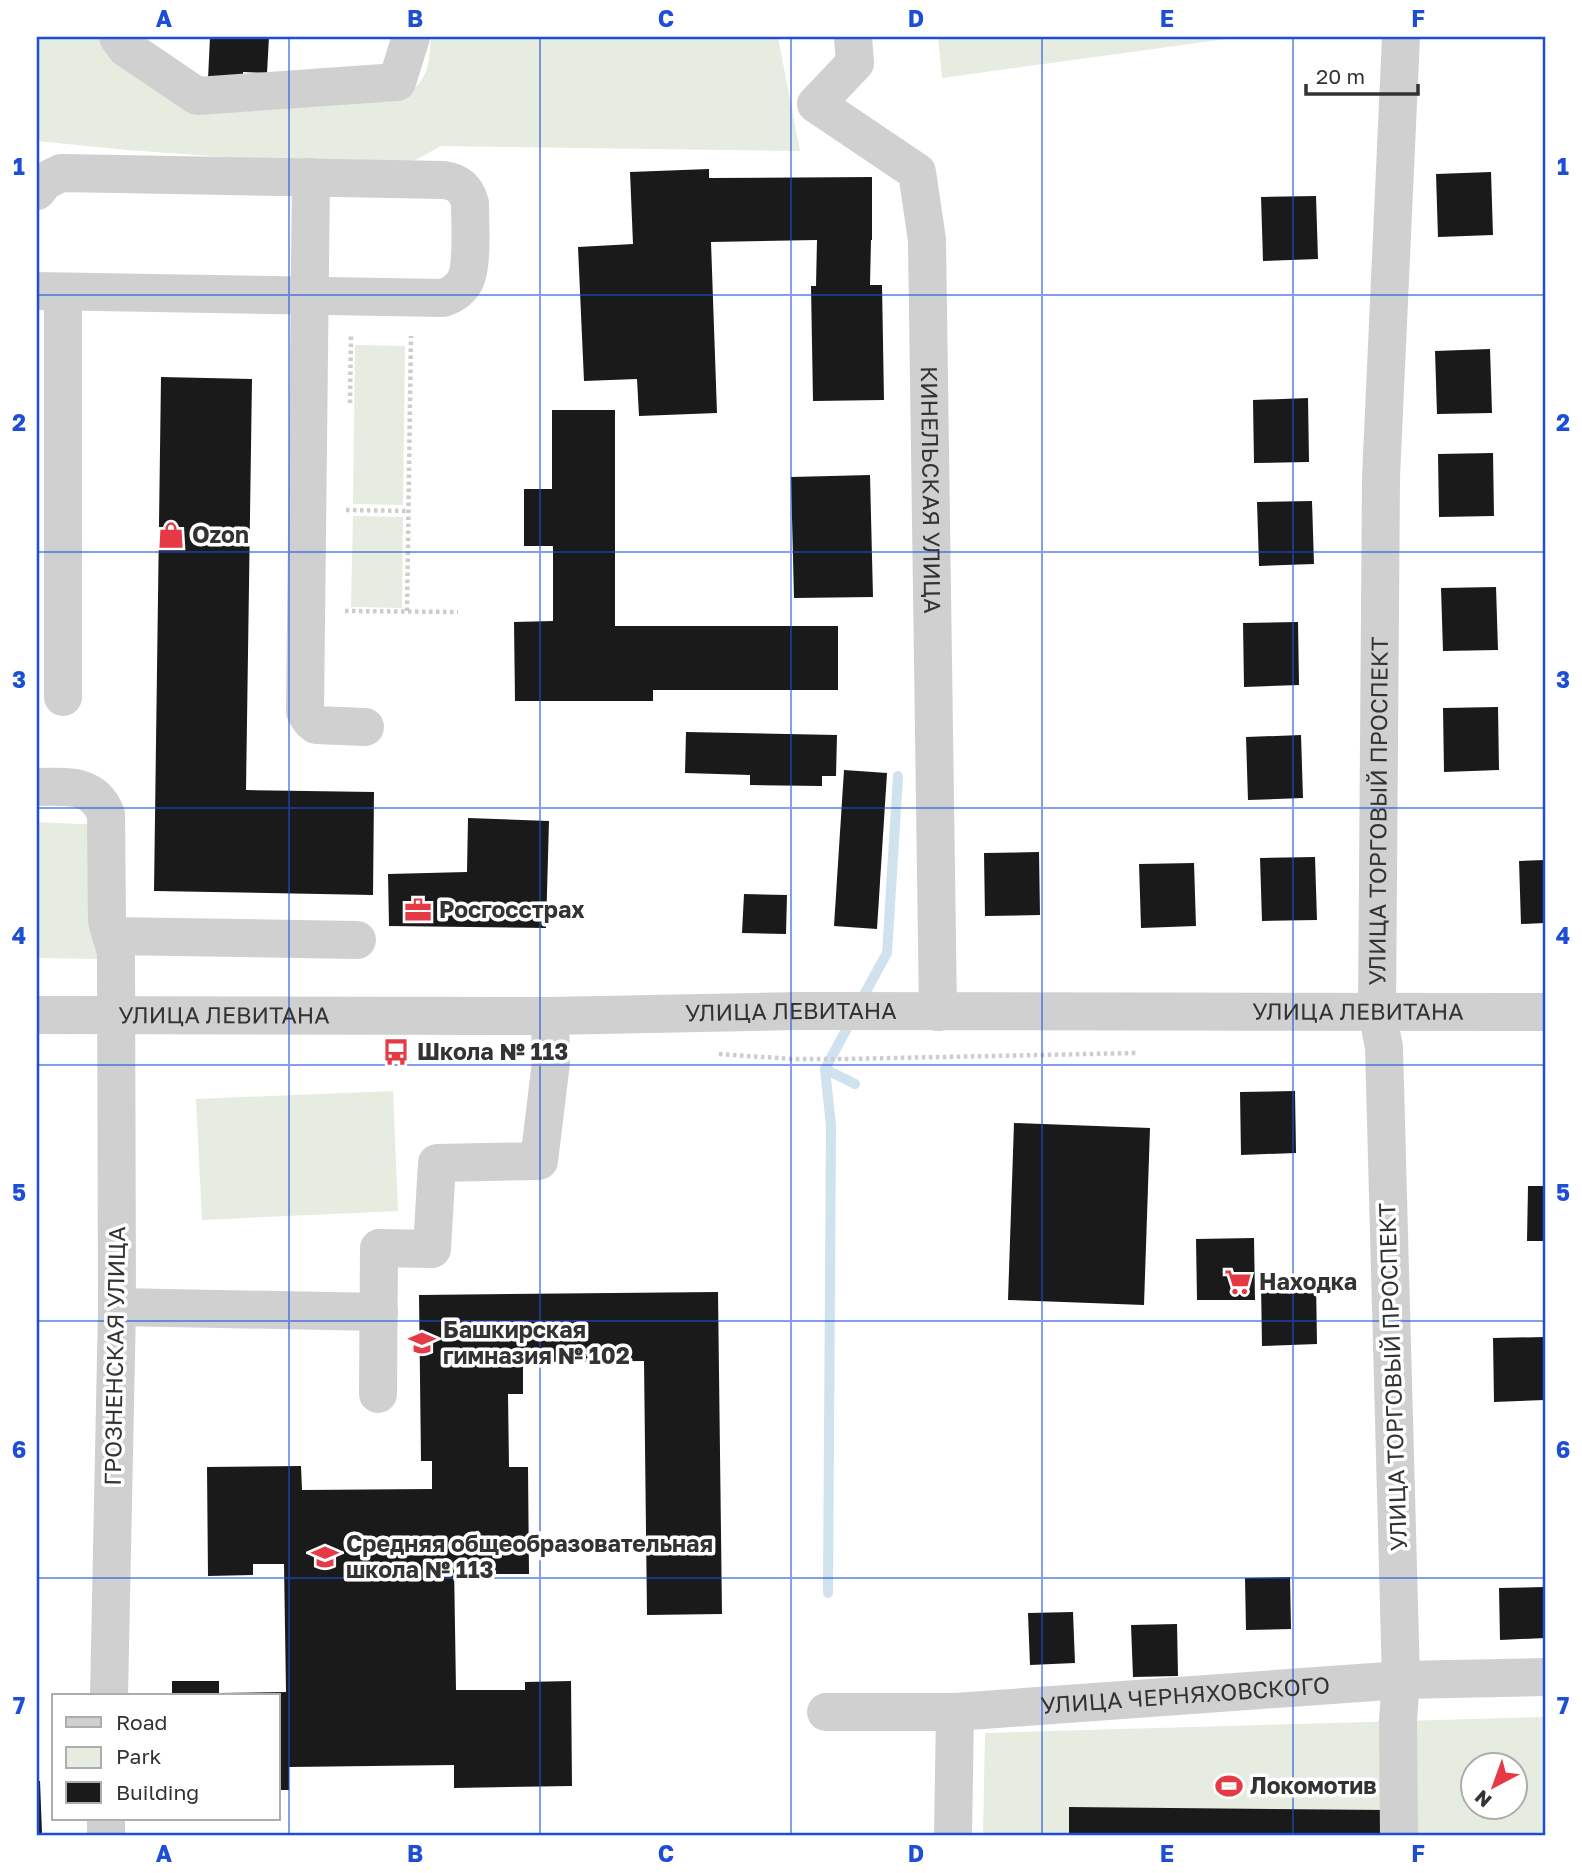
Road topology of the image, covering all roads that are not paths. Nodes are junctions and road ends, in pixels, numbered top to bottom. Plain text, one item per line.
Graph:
1 (118, 37) edge
2 (411, 37) edge
3 (853, 37) edge
4 (1401, 37) edge
5 (311, 177) junction
6 (37, 191) edge
7 (50, 292) edge
8 (309, 296) junction
9 (63, 697) dead end
10 (365, 727) dead end
11 (37, 787) edge
12 (111, 936) junction
13 (357, 940) dead end
14 (938, 1012) junction
15 (1377, 1012) junction
16 (1545, 1012) edge
17 (37, 1014) edge
18 (116, 1016) junction
19 (550, 1016) junction
20 (117, 1307) junction
21 (379, 1312) junction
22 (378, 1394) dead end
23 (1545, 1677) edge
24 (1401, 1680) junction
25 (109, 1694) edge
26 (826, 1712) dead end
27 (955, 1712) junction
28 (953, 1836) edge
29 (1399, 1836) edge

1 - 2 street
3 - 14 street, КИНЕЛЬСКАЯ УЛИЦА
4 - 15 street, УЛИЦА ТОРГОВЫЙ ПРОСПЕКТ
5 - 6 street
5 - 8 street
5 - 8 street
7 - 8 street
7 - 9 street
8 - 10 street
11 - 12 street, ГРОЗНЕНСКАЯ УЛИЦА
12 - 13 street
12 - 18 street, ГРОЗНЕНСКАЯ УЛИЦА
14 - 15 street, УЛИЦА ЛЕВИТАНА
14 - 19 street, УЛИЦА ЛЕВИТАНА
15 - 16 street, УЛИЦА ЛЕВИТАНА
15 - 24 street, УЛИЦА ТОРГОВЫЙ ПРОСПЕКТ
17 - 18 street, УЛИЦА ЛЕВИТАНА
18 - 19 street, УЛИЦА ЛЕВИТАНА
18 - 20 street, ГРОЗНЕНСКАЯ УЛИЦА
19 - 21 street
20 - 21 street
20 - 25 street, ГРОЗНЕНСКАЯ УЛИЦА
21 - 22 street
23 - 24 street, УЛИЦА ЧЕРНЯХОВСКОГО
24 - 27 street, УЛИЦА ЧЕРНЯХОВСКОГО
24 - 29 street, УЛИЦА ТОРГОВЫЙ ПРОСПЕКТ
26 - 27 street, УЛИЦА ЧЕРНЯХОВСКОГО
27 - 28 street

